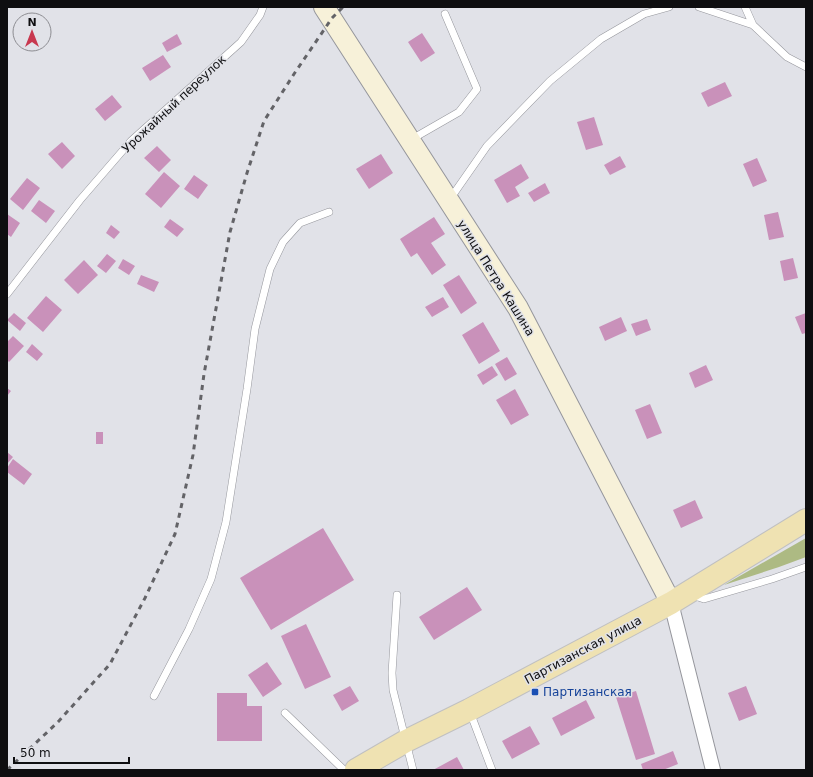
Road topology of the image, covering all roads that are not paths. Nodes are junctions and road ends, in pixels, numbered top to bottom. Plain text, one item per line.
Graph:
1 (263, 7) edge
2 (324, 7) edge
3 (668, 7) edge
4 (699, 7) edge
5 (745, 7) edge
6 (445, 14) dead end
7 (753, 24) junction
8 (806, 67) edge
9 (410, 140) junction
10 (449, 201) junction
11 (329, 212) dead end
12 (7, 294) edge
13 (806, 520) edge
14 (806, 567) edge
15 (397, 595) dead end
16 (679, 598) junction
17 (154, 696) dead end
18 (469, 710) junction
19 (285, 713) dead end
20 (406, 741) junction
21 (344, 770) edge
22 (356, 770) edge
23 (413, 770) edge
24 (492, 770) edge
25 (713, 770) edge

1 - 12 lane, Урожайный переулок
2 - 9 main road, улица Петра Кашина
3 - 10 lane
4 - 7 lane
5 - 7 lane
6 - 9 lane
7 - 8 lane
9 - 10 main road, улица Петра Кашина
10 - 16 main road, улица Петра Кашина
11 - 17 lane
13 - 16 main road, Партизанская улица
14 - 16 lane
15 - 20 lane
16 - 18 main road, Партизанская улица
16 - 25 street
18 - 20 main road, Партизанская улица
18 - 24 lane
19 - 21 lane
20 - 22 main road, Партизанская улица
20 - 23 lane

